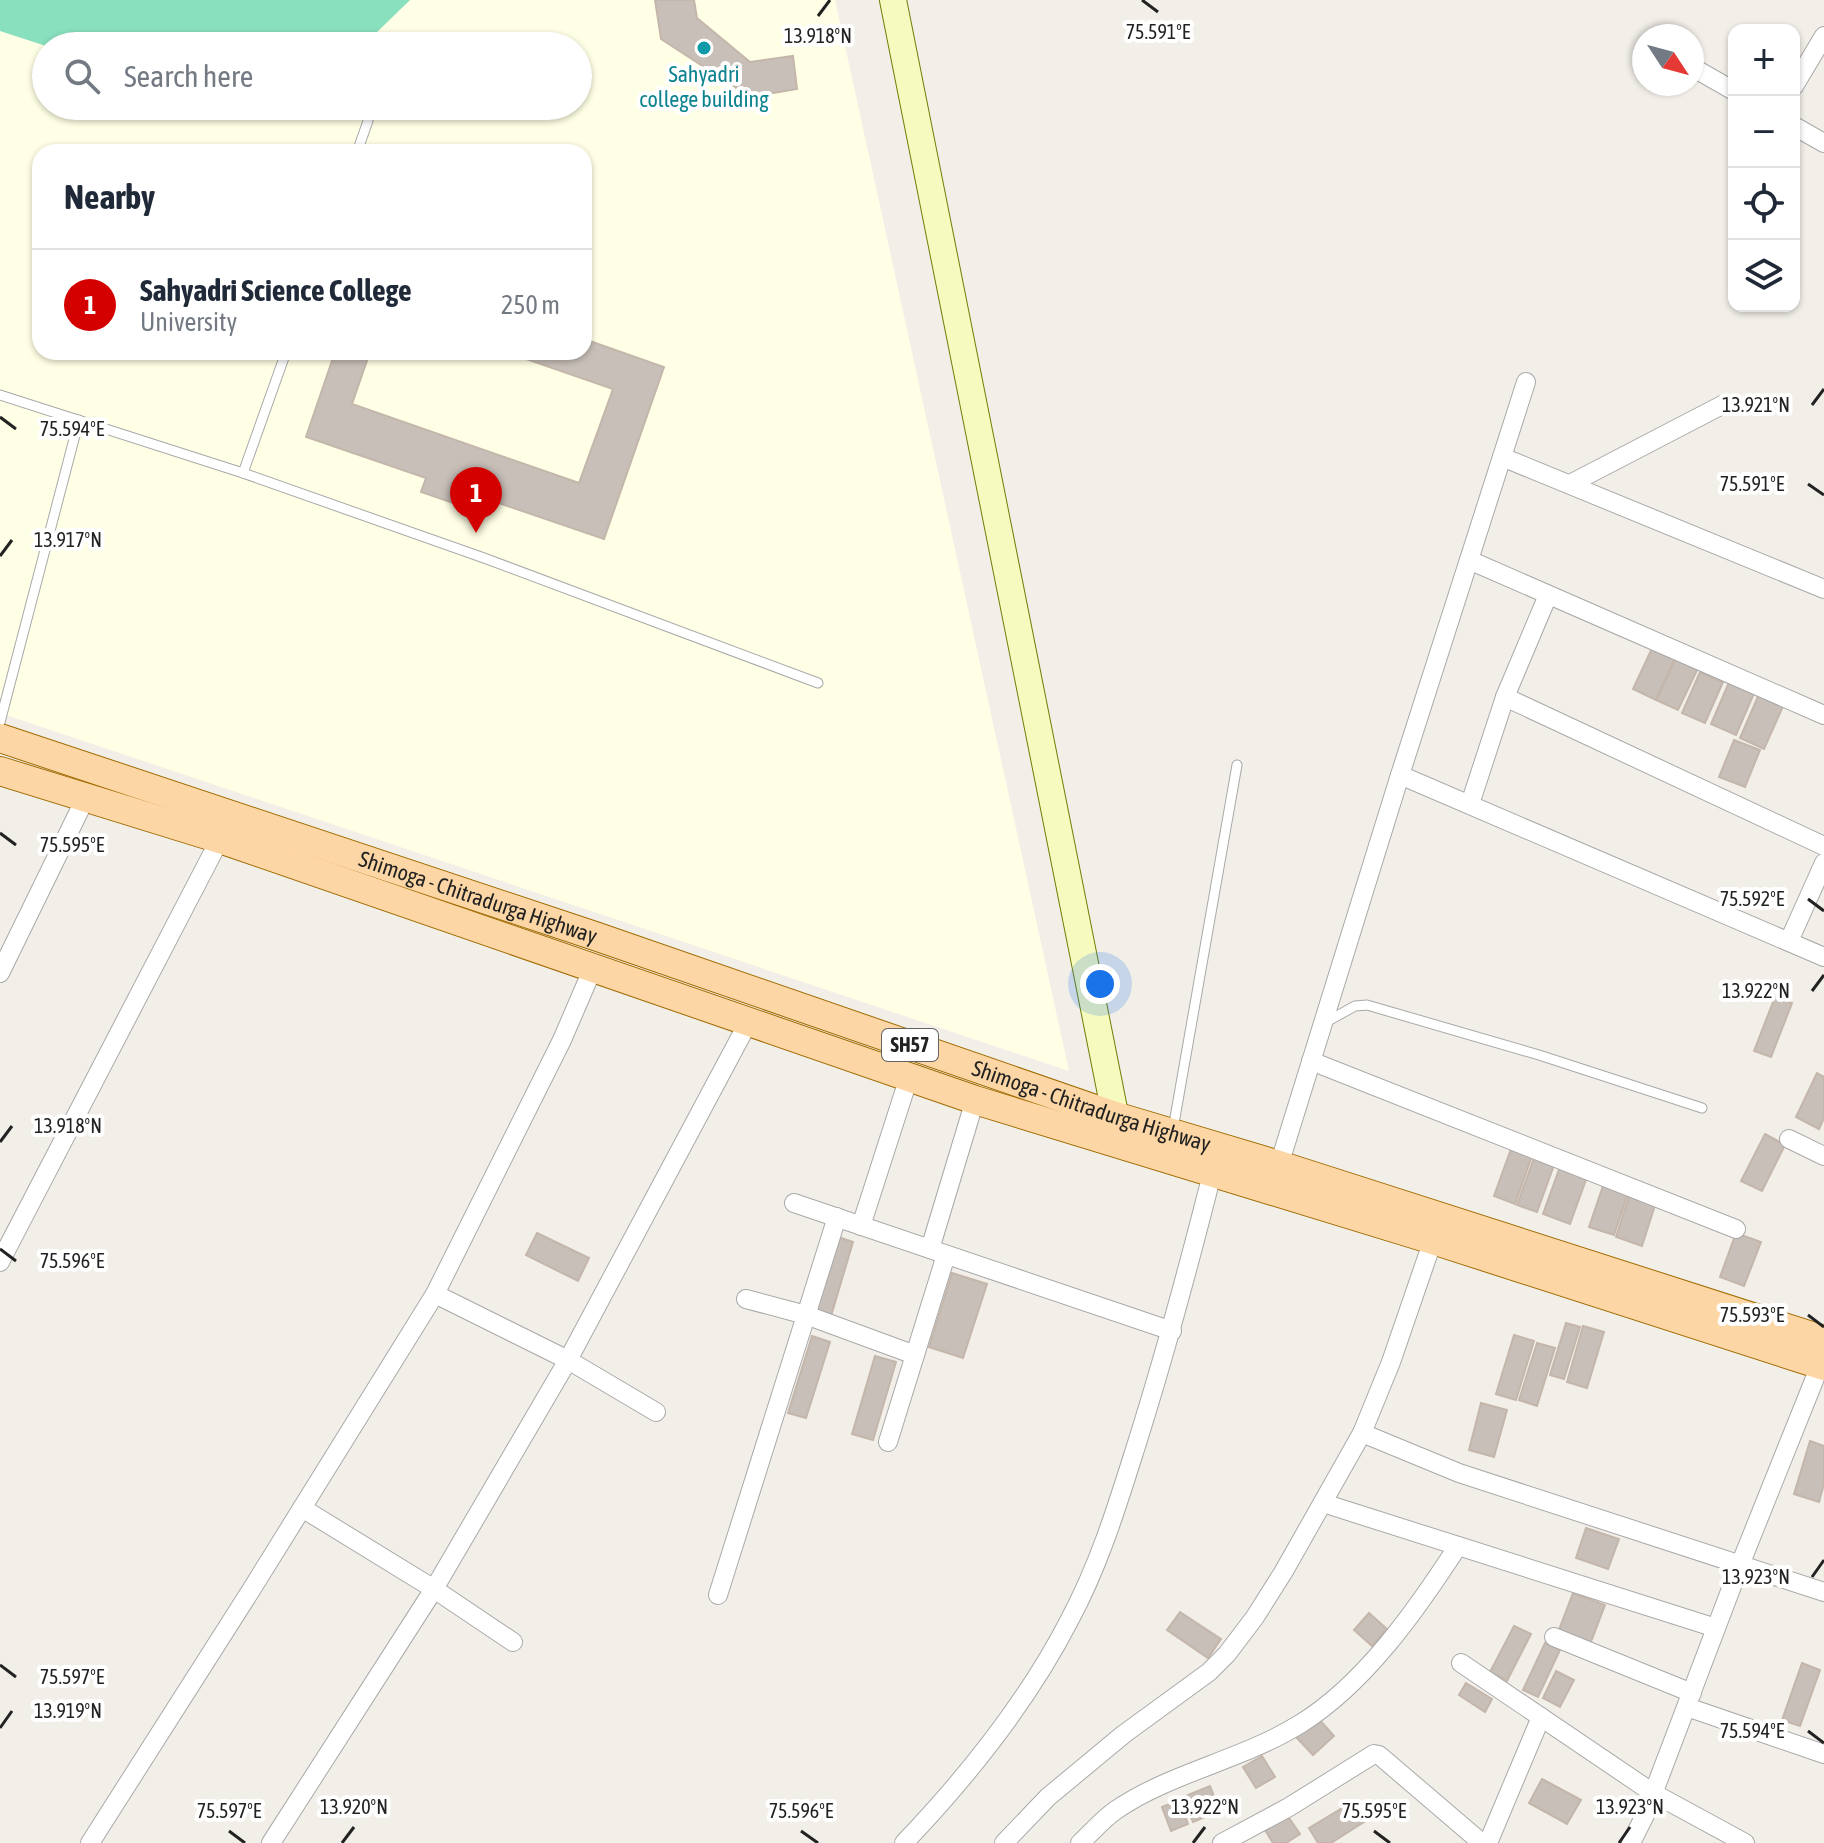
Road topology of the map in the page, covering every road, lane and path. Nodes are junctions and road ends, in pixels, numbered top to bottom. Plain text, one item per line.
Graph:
1 (893, 0) edge
2 (1824, 36) edge
3 (1704, 74) edge
4 (1800, 76) edge
5 (1728, 88) edge
6 (368, 121) dead end
7 (1800, 129) edge
8 (1824, 143) edge
9 (360, 144) edge
10 (283, 360) edge
11 (1526, 382) dead end
12 (0, 395) edge
13 (1724, 404) dead end
14 (79, 420) junction
15 (1502, 457) junction
16 (243, 473) junction
17 (1570, 484) junction
18 (1469, 560) junction
19 (1824, 589) edge
20 (1548, 595) junction
21 (818, 683) dead end
22 (1505, 697) junction
23 (1824, 715) edge
24 (0, 722) edge
25 (0, 738) edge
26 (1237, 765) dead end
27 (0, 771) edge
28 (1400, 775) junction
29 (86, 797) junction
30 (1470, 804) junction
31 (220, 839) junction
32 (1824, 846) edge
33 (1824, 863) edge
34 (1789, 941) junction
35 (1824, 957) edge
36 (593, 968) junction
37 (0, 973) edge
38 (749, 1021) junction
39 (1323, 1024) junction
40 (1311, 1061) junction
41 (909, 1077) junction
42 (975, 1100) junction
43 (1702, 1108) dead end
44 (1115, 1116) junction
45 (1172, 1133) junction
46 (1789, 1139) dead end
47 (1122, 1146) junction
48 (1824, 1156) edge
49 (1279, 1165) junction
50 (1212, 1174) junction
51 (794, 1203) dead end
52 (837, 1217) junction
53 (861, 1226) junction
54 (1736, 1229) dead end
55 (1433, 1240) junction
56 (938, 1252) junction
57 (0, 1262) edge
58 (435, 1294) junction
59 (746, 1299) dead end
60 (806, 1315) junction
61 (1172, 1331) junction
62 (915, 1355) junction
63 (1823, 1356) edge
64 (568, 1360) junction
65 (656, 1412) dead end
66 (1362, 1433) junction
67 (888, 1442) dead end
68 (1323, 1503) junction
69 (302, 1508) junction
70 (1458, 1546) junction
71 (1740, 1565) junction
72 (434, 1589) junction
73 (1824, 1592) edge
74 (718, 1595) dead end
75 (1716, 1628) junction
76 (1554, 1637) dead end
77 (513, 1642) dead end
78 (1461, 1663) dead end
79 (1689, 1700) junction
80 (1541, 1717) junction
81 (1824, 1754) edge
82 (1653, 1793) junction
83 (90, 1843) edge
84 (271, 1843) edge
85 (904, 1843) edge
86 (1004, 1843) edge
87 (1080, 1843) edge
88 (1222, 1843) edge
89 (1482, 1843) edge
90 (1488, 1843) edge
91 (1631, 1843) edge
92 (1745, 1843) edge

1 - 44 street
2 - 4 street
3 - 5 street
6 - 9 lane
7 - 8 street
10 - 16 lane
11 - 15 street
12 - 14 lane
13 - 17 street
14 - 16 lane
14 - 24 lane
15 - 17 street
15 - 18 street
16 - 21 lane
17 - 19 street
18 - 20 street
18 - 28 street
20 - 22 street
20 - 23 street
22 - 30 street
22 - 32 street
25 - 44 main road, Shimoga - Chitradurga Highway / SH57
26 - 45 lane
27 - 29 main road, Shimoga - Chitradurga Highway / SH57
28 - 30 street
28 - 39 street
29 - 31 main road, Shimoga - Chitradurga Highway / SH57
29 - 37 street
30 - 34 street
31 - 36 main road, Shimoga - Chitradurga Highway / SH57
31 - 57 street
33 - 34 street
34 - 35 street
36 - 38 main road, Shimoga - Chitradurga Highway / SH57
36 - 58 street
38 - 41 main road, Shimoga - Chitradurga Highway / SH57
38 - 64 street
39 - 40 street
39 - 43 lane
40 - 49 street
40 - 54 street
41 - 42 main road, Shimoga - Chitradurga Highway / SH57
41 - 53 street
42 - 47 main road, Shimoga - Chitradurga Highway / SH57
42 - 56 street
44 - 45 main road, Shimoga - Chitradurga Highway / SH57
44 - 47 street
45 - 49 main road, Shimoga - Chitradurga Highway / SH57
46 - 48 street
47 - 50 main road, Shimoga - Chitradurga Highway / SH57
49 - 63 main road, Shimoga - Chitradurga Highway / SH57
50 - 55 main road, Shimoga - Chitradurga Highway / SH57
50 - 61 street
51 - 52 street
52 - 53 street
52 - 60 street
53 - 56 street
55 - 63 main road, Shimoga - Chitradurga Highway / SH57
55 - 66 street
56 - 61 street
56 - 62 street
58 - 64 street
58 - 69 street
59 - 60 street
60 - 62 street
60 - 74 street
61 - 85 street
62 - 67 street
63 - 71 street
64 - 65 street
64 - 72 street
66 - 68 street
66 - 71 street
68 - 70 street
68 - 86 street
69 - 72 street
69 - 83 street
70 - 75 street
70 - 87 street
71 - 73 street
71 - 75 street
72 - 77 street
72 - 84 street
75 - 79 street
76 - 79 street
78 - 80 street
79 - 81 street
79 - 82 street
80 - 82 street
80 - 90 street
82 - 91 street
82 - 92 street
88 - 89 street

